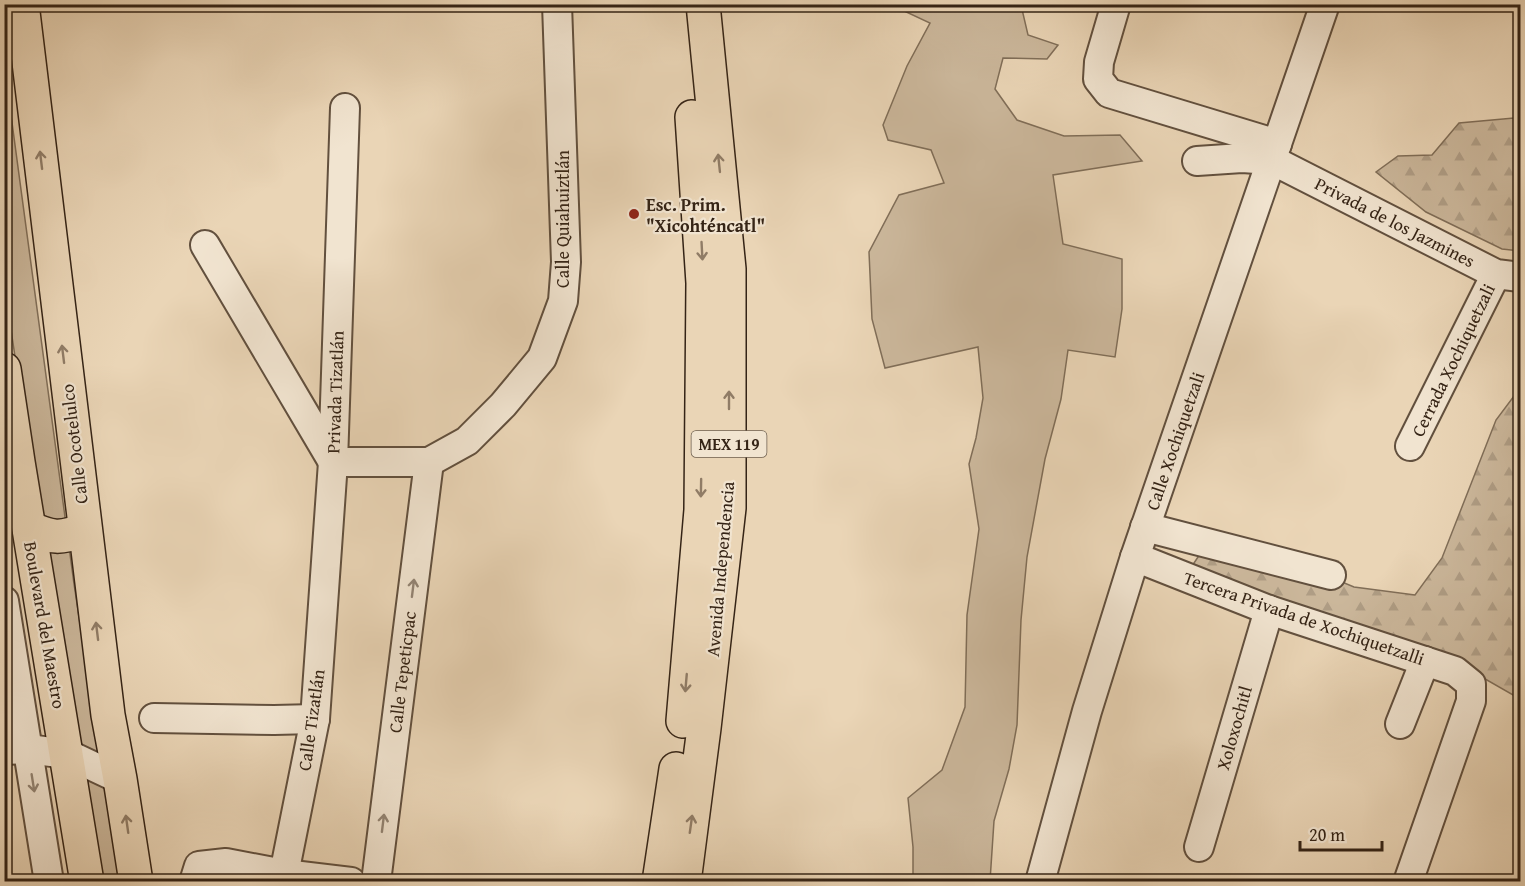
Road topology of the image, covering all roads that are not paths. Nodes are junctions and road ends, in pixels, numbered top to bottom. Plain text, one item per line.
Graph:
1 (22, 4) edge
2 (558, 4) edge
3 (683, 4) edge
4 (703, 4) edge
5 (1116, 4) edge
6 (1325, 4) edge
7 (345, 108) dead end
8 (1274, 152) junction
9 (1197, 161) dead end
10 (205, 245) dead end
11 (1508, 275) edge
12 (4, 369) edge
13 (1410, 446) dead end
14 (11, 462) edge
15 (333, 462) junction
16 (429, 462) junction
17 (1145, 527) junction
18 (28, 528) junction
19 (84, 530) junction
20 (1135, 557) junction
21 (1331, 575) dead end
22 (4, 601) edge
23 (1269, 610) junction
24 (1425, 661) junction
25 (154, 718) dead end
26 (315, 719) junction
27 (1400, 724) dead end
28 (16, 749) edge
29 (67, 754) junction
30 (120, 778) junction
31 (1199, 847) dead end
32 (284, 874) junction
33 (49, 882) edge
34 (87, 882) edge
35 (136, 882) edge
36 (194, 882) edge
37 (351, 882) edge
38 (376, 882) edge
39 (659, 882) edge
40 (684, 882) edge
41 (1040, 882) edge
42 (1408, 882) edge

19 -> 1 main road, Calle Ocotelulco
2 - 16 street, Calle Quiahuiztlán
3 -> 39 main road, Avenida Independencia / MEX 119
40 -> 4 main road, Avenida Independencia / MEX 119
5 - 8 street
6 - 8 street, Calle Xochiquetzali
7 - 15 street, Privada Tizatlán
8 - 9 street
8 - 11 street, Privada de los Jazmines
8 - 17 street, Calle Xochiquetzali
10 - 15 street, Privada Tizatlán
11 - 13 street, Cerrada Xochiquetzali
12 - 14 main road, Boulevard del Maestro
14 - 18 main road, Boulevard del Maestro
15 - 16 street, Calle Quiahuiztlán
15 - 26 street, Calle Tizatlán
38 -> 16 street, Calle Tepeticpac
17 - 20 street, Calle Xochiquetzali
17 - 21 street
18 - 19 main road
18 - 29 main road, Boulevard del Maestro
30 -> 19 main road, Calle Ocotelulco
20 - 23 street, Tercera Privada de Xochiquetzalli
20 - 41 street, Calle Xochiquetzali
22 - 28 street, Boulevard del Maestro
23 - 24 street, Tercera Privada de Xochiquetzalli
23 - 31 street, Xoloxochitl
24 - 27 street
24 - 42 street, Tercera Privada de Xochiquetzalli
25 - 26 street
26 - 32 street, Calle Tizatlán
28 - 29 street
28 -> 33 street, Boulevard del Maestro
29 - 30 street
29 - 34 main road, Boulevard del Maestro
35 -> 30 main road, Calle Ocotelulco
32 - 36 street
32 - 37 street

